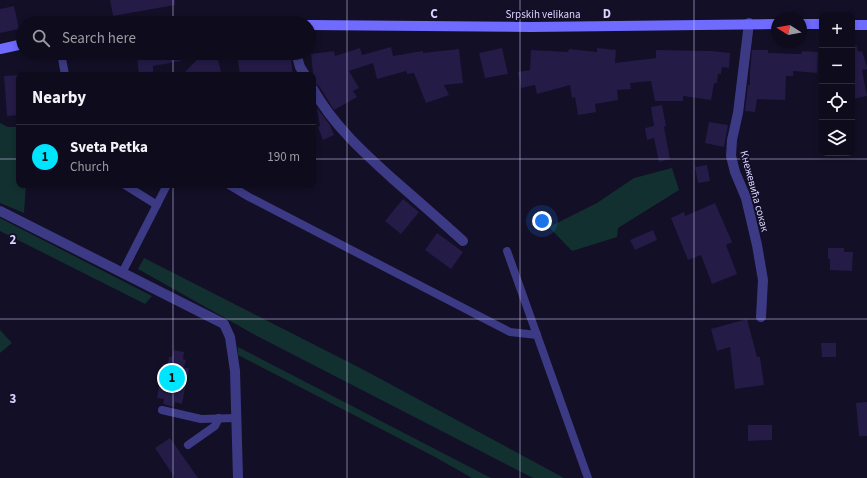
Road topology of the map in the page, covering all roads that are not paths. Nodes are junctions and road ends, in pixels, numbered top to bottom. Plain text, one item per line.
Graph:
1 (750, 23) junction
2 (316, 24) edge
3 (771, 24) edge
4 (807, 24) edge
5 (819, 24) edge
6 (855, 25) edge
7 (867, 25) edge
8 (16, 46) edge
9 (0, 49) edge
10 (62, 60) edge
11 (298, 60) edge
12 (64, 72) edge
13 (303, 72) edge
14 (316, 94) edge
15 (130, 188) edge
16 (166, 188) edge
17 (233, 188) edge
18 (157, 205) junction
19 (0, 211) edge
20 (463, 241) dead end
21 (507, 251) dead end
22 (122, 273) junction
23 (761, 317) dead end
24 (537, 335) junction
25 (162, 410) dead end
26 (219, 418) junction
27 (236, 418) junction
28 (188, 445) dead end
29 (238, 478) edge
30 (588, 478) edge

1 - 2 main road, Srpskih velikana
1 - 3 main road, Srpskih velikana
1 - 23 street, Кнежевића сокак
4 - 5 main road
6 - 7 main road
8 - 9 main road
10 - 12 lane
11 - 13 street
14 - 20 street
15 - 18 lane
16 - 18 lane
17 - 24 lane
18 - 22 lane
19 - 22 street
21 - 24 lane
22 - 27 street
24 - 30 lane
25 - 26 lane
26 - 27 lane
26 - 28 lane
27 - 29 street

